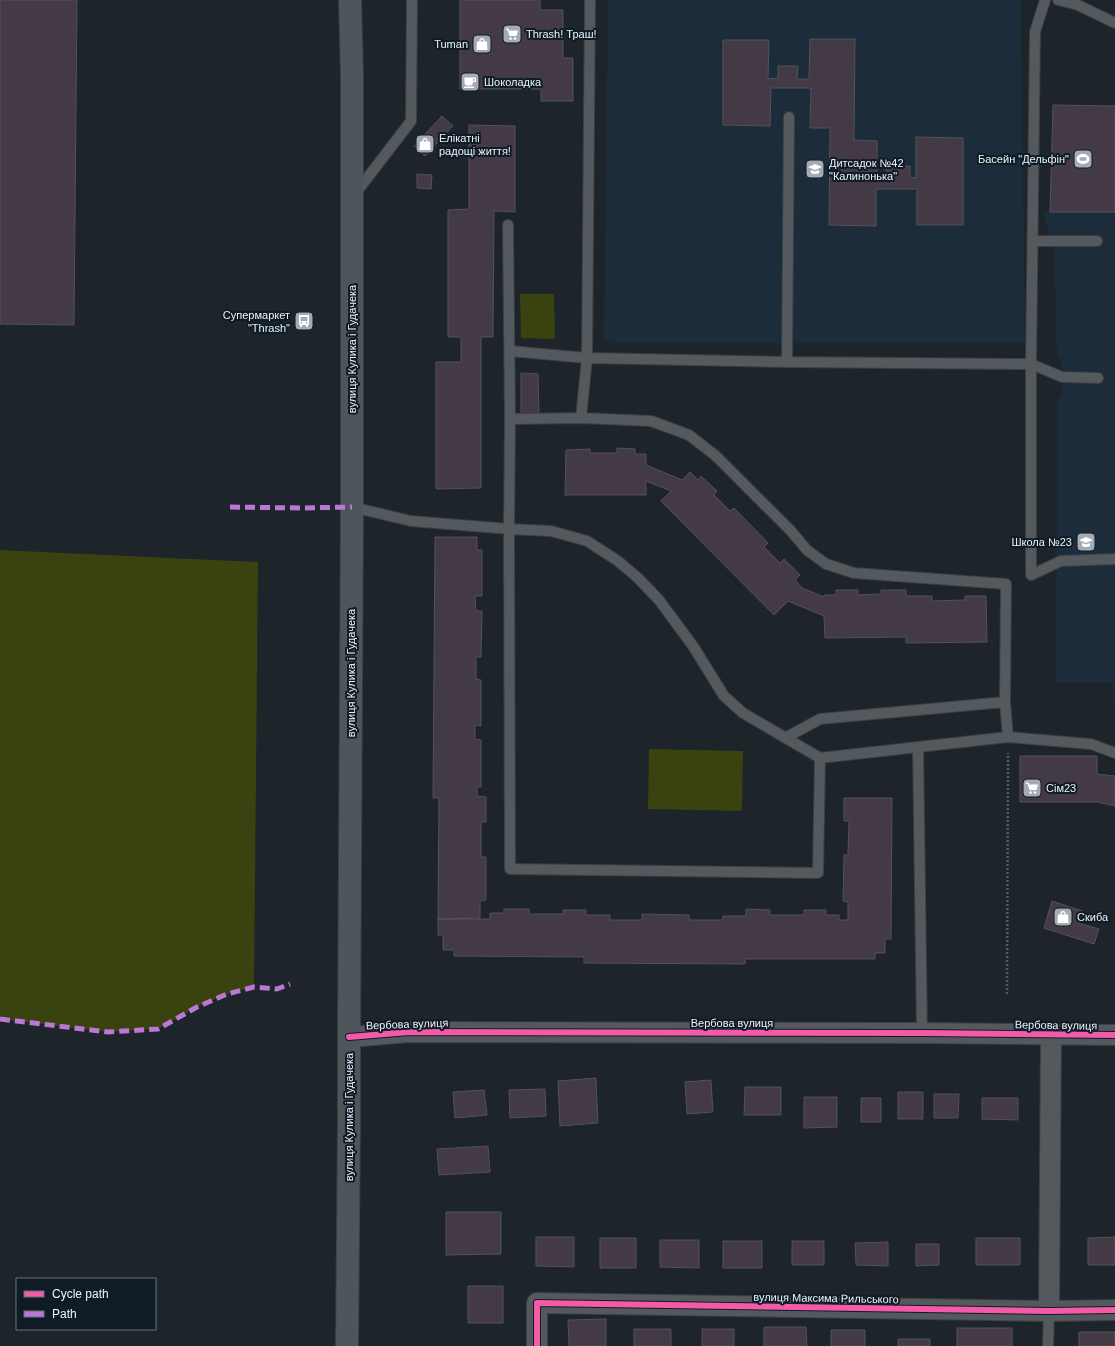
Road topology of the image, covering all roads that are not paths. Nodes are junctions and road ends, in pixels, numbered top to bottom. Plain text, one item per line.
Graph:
1 (350, 0) edge
2 (412, 0) edge
3 (590, 0) edge
4 (1045, 0) edge
5 (1058, 0) edge
6 (1115, 23) edge
7 (789, 117) dead end
8 (351, 199) junction
9 (508, 225) dead end
10 (1032, 241) junction
11 (1097, 242) dead end
12 (510, 351) junction
13 (587, 358) junction
14 (787, 362) junction
15 (1030, 364) junction
16 (1098, 378) dead end
17 (581, 418) junction
18 (510, 419) junction
19 (352, 507) junction
20 (509, 529) junction
21 (1115, 559) edge
22 (1006, 702) junction
23 (1008, 737) junction
24 (785, 738) junction
25 (918, 747) junction
26 (1115, 753) edge
27 (820, 758) junction
28 (922, 1033) junction
29 (1051, 1035) junction
30 (1115, 1035) edge
31 (349, 1037) junction
32 (1115, 1310) edge
33 (1049, 1311) junction
34 (346, 1346) edge
35 (537, 1346) edge
36 (1048, 1346) edge

1 - 8 main road, вулиця Кулика і Гудачека
2 - 8 lane
3 - 13 lane
4 - 10 lane
5 - 6 lane
7 - 14 lane
8 - 19 main road, вулиця Кулика і Гудачека
9 - 12 lane
10 - 11 lane
10 - 15 lane
12 - 13 lane
12 - 18 lane
13 - 14 lane
13 - 17 lane
14 - 15 lane
15 - 16 lane
15 - 21 lane
17 - 18 lane
17 - 22 lane
18 - 20 lane
19 - 20 lane
19 - 31 main road, вулиця Кулика і Гудачека
20 - 24 lane
20 - 27 lane
22 - 23 lane
22 - 24 lane
23 - 25 lane
23 - 26 lane
24 - 27 lane
25 - 27 lane
25 - 28 lane
28 - 29 street, Вербова вулиця
28 - 31 street, Вербова вулиця
29 - 30 street, Вербова вулиця
29 - 33 street
31 - 34 main road, вулиця Кулика і Гудачека
32 - 33 street, вулиця Максима Рильського
33 - 35 street, вулиця Максима Рильського
33 - 36 lane

